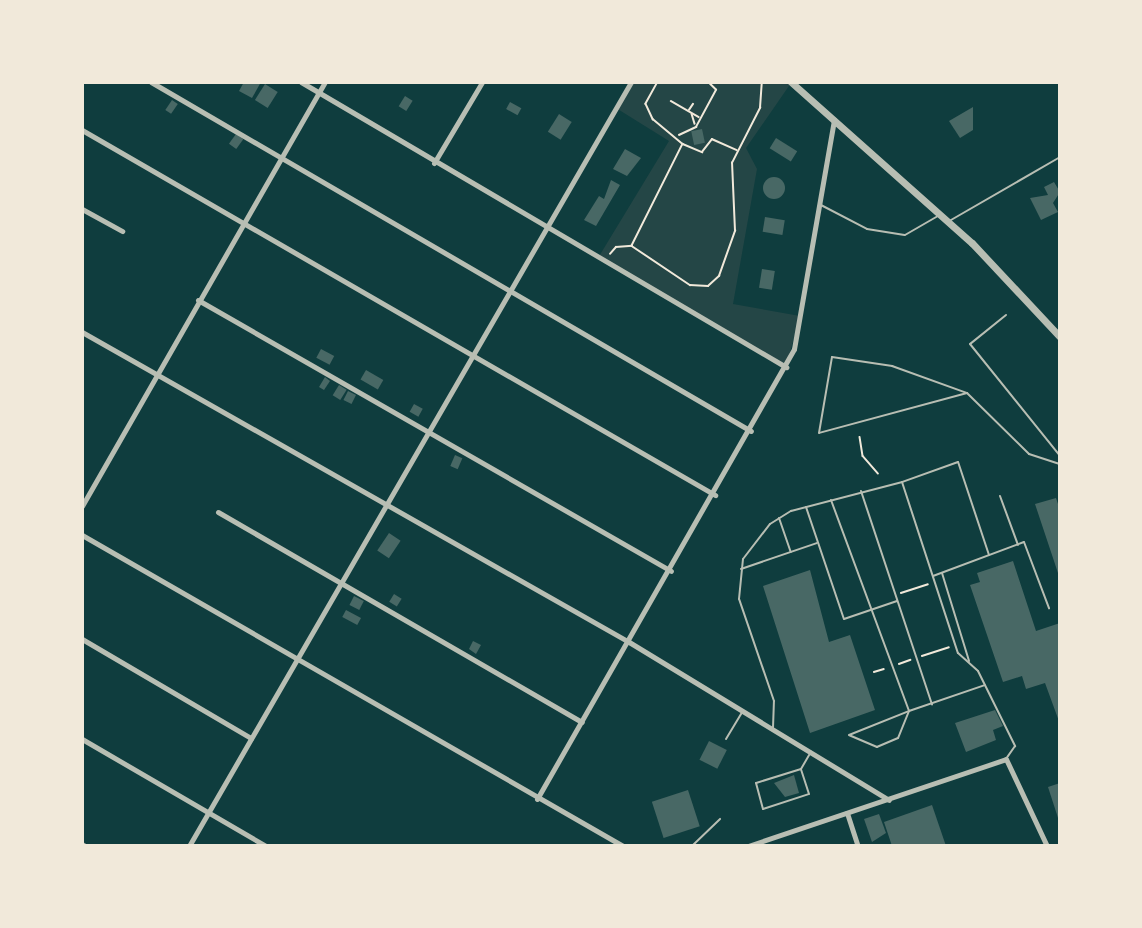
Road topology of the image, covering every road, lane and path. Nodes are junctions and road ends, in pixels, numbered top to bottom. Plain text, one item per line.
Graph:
1 (151, 82) edge
2 (301, 82) edge
3 (325, 82) edge
4 (482, 82) edge
5 (631, 82) edge
6 (658, 82) edge
7 (708, 82) edge
8 (762, 82) edge
9 (791, 82) edge
10 (319, 92) junction
11 (671, 101) dead end
12 (693, 104) dead end
13 (690, 112) junction
14 (700, 117) junction
15 (834, 119) junction
16 (695, 124) junction
17 (82, 130) edge
18 (677, 136) junction
19 (683, 144) junction
20 (736, 150) junction
21 (1059, 157) edge
22 (282, 160) junction
23 (434, 163) junction
24 (819, 204) junction
25 (82, 209) edge
26 (940, 214) junction
27 (244, 220) junction
28 (948, 222) junction
29 (548, 229) junction
30 (122, 231) dead end
31 (632, 246) junction
32 (606, 262) junction
33 (510, 291) junction
34 (198, 300) junction
35 (1006, 315) dead end
36 (82, 332) edge
37 (1059, 337) edge
38 (473, 353) junction
39 (786, 367) junction
40 (156, 375) junction
41 (967, 393) junction
42 (750, 430) junction
43 (429, 431) junction
44 (860, 437) dead end
45 (1059, 456) edge
46 (1059, 464) edge
47 (878, 472) dead end
48 (902, 482) junction
49 (861, 491) junction
50 (715, 495) junction
51 (1000, 496) dead end
52 (831, 499) junction
53 (82, 506) edge
54 (385, 506) junction
55 (806, 507) junction
56 (218, 512) dead end
57 (779, 518) junction
58 (82, 535) edge
59 (818, 543) junction
60 (1018, 545) junction
61 (791, 552) junction
62 (989, 555) junction
63 (741, 569) junction
64 (671, 570) junction
65 (941, 573) junction
66 (933, 576) junction
67 (934, 582) junction
68 (341, 584) junction
69 (899, 594) dead end
70 (897, 601) junction
71 (1049, 608) dead end
72 (870, 610) junction
73 (82, 639) edge
74 (629, 642) junction
75 (955, 645) junction
76 (921, 656) dead end
77 (910, 660) dead end
78 (297, 661) junction
79 (969, 661) junction
80 (894, 666) dead end
81 (884, 669) dead end
82 (874, 672) dead end
83 (985, 686) junction
84 (932, 704) junction
85 (743, 711) junction
86 (909, 711) junction
87 (582, 722) junction
88 (773, 728) junction
89 (251, 738) junction
90 (82, 739) edge
91 (726, 739) dead end
92 (811, 752) junction
93 (1006, 759) junction
94 (801, 769) junction
95 (537, 799) junction
96 (889, 800) junction
97 (207, 812) junction
98 (847, 813) junction
99 (720, 819) dead end
100 (189, 846) edge
101 (266, 846) edge
102 (623, 846) edge
103 (692, 846) edge
104 (748, 846) edge
105 (858, 846) edge
106 (1047, 846) edge

1 - 22 street
2 - 10 street
3 - 10 street
4 - 23 street
5 - 29 street
6 - 18 path
7 - 14 path
8 - 20 path
9 - 15 street
10 - 22 street
10 - 23 street
11 - 13 path
12 - 13 path
13 - 14 path
13 - 16 path
14 - 16 path
15 - 24 street
15 - 26 street
16 - 18 path
17 - 27 street
18 - 19 path
19 - 20 path
19 - 31 path
20 - 31 path
21 - 28 lane
22 - 27 street
22 - 33 street
23 - 29 street
24 - 26 lane
24 - 39 street
25 - 30 street
26 - 28 street
27 - 34 street
27 - 38 street
28 - 37 street
29 - 32 street
29 - 33 street
31 - 32 path
32 - 39 street
33 - 38 street
33 - 42 street
34 - 40 street
34 - 43 street
35 - 45 lane
36 - 40 street
38 - 43 street
38 - 50 street
39 - 42 street
40 - 53 street
40 - 54 street
41 - 41 lane
41 - 46 lane
42 - 50 street
43 - 54 street
43 - 64 street
44 - 47 path
48 - 49 lane
48 - 62 lane
48 - 66 lane
49 - 52 lane
49 - 70 lane
50 - 64 street
51 - 60 lane
52 - 55 lane
52 - 72 lane
54 - 68 street
54 - 74 street
55 - 57 lane
55 - 59 lane
56 - 68 street
57 - 61 lane
57 - 63 lane
58 - 78 street
59 - 61 lane
59 - 72 lane
60 - 62 lane
60 - 71 lane
61 - 63 lane
62 - 65 lane
63 - 88 lane
64 - 74 street
65 - 66 lane
65 - 79 lane
66 - 67 lane
67 - 69 path
67 - 75 lane
68 - 78 street
68 - 87 street
70 - 72 lane
70 - 84 lane
72 - 86 lane
73 - 89 street
74 - 85 street
74 - 87 street
75 - 76 path
75 - 79 lane
77 - 80 path
78 - 89 street
78 - 95 street
79 - 83 lane
81 - 82 path
83 - 84 lane
83 - 93 lane
84 - 86 lane
85 - 88 street
85 - 91 lane
86 - 86 lane
87 - 95 street
88 - 92 street
89 - 97 street
90 - 97 street
92 - 94 lane
92 - 96 street
93 - 96 street
93 - 106 street
94 - 94 lane
95 - 102 street
96 - 98 street
97 - 100 street
97 - 101 street
98 - 104 street
98 - 105 street
99 - 103 lane

